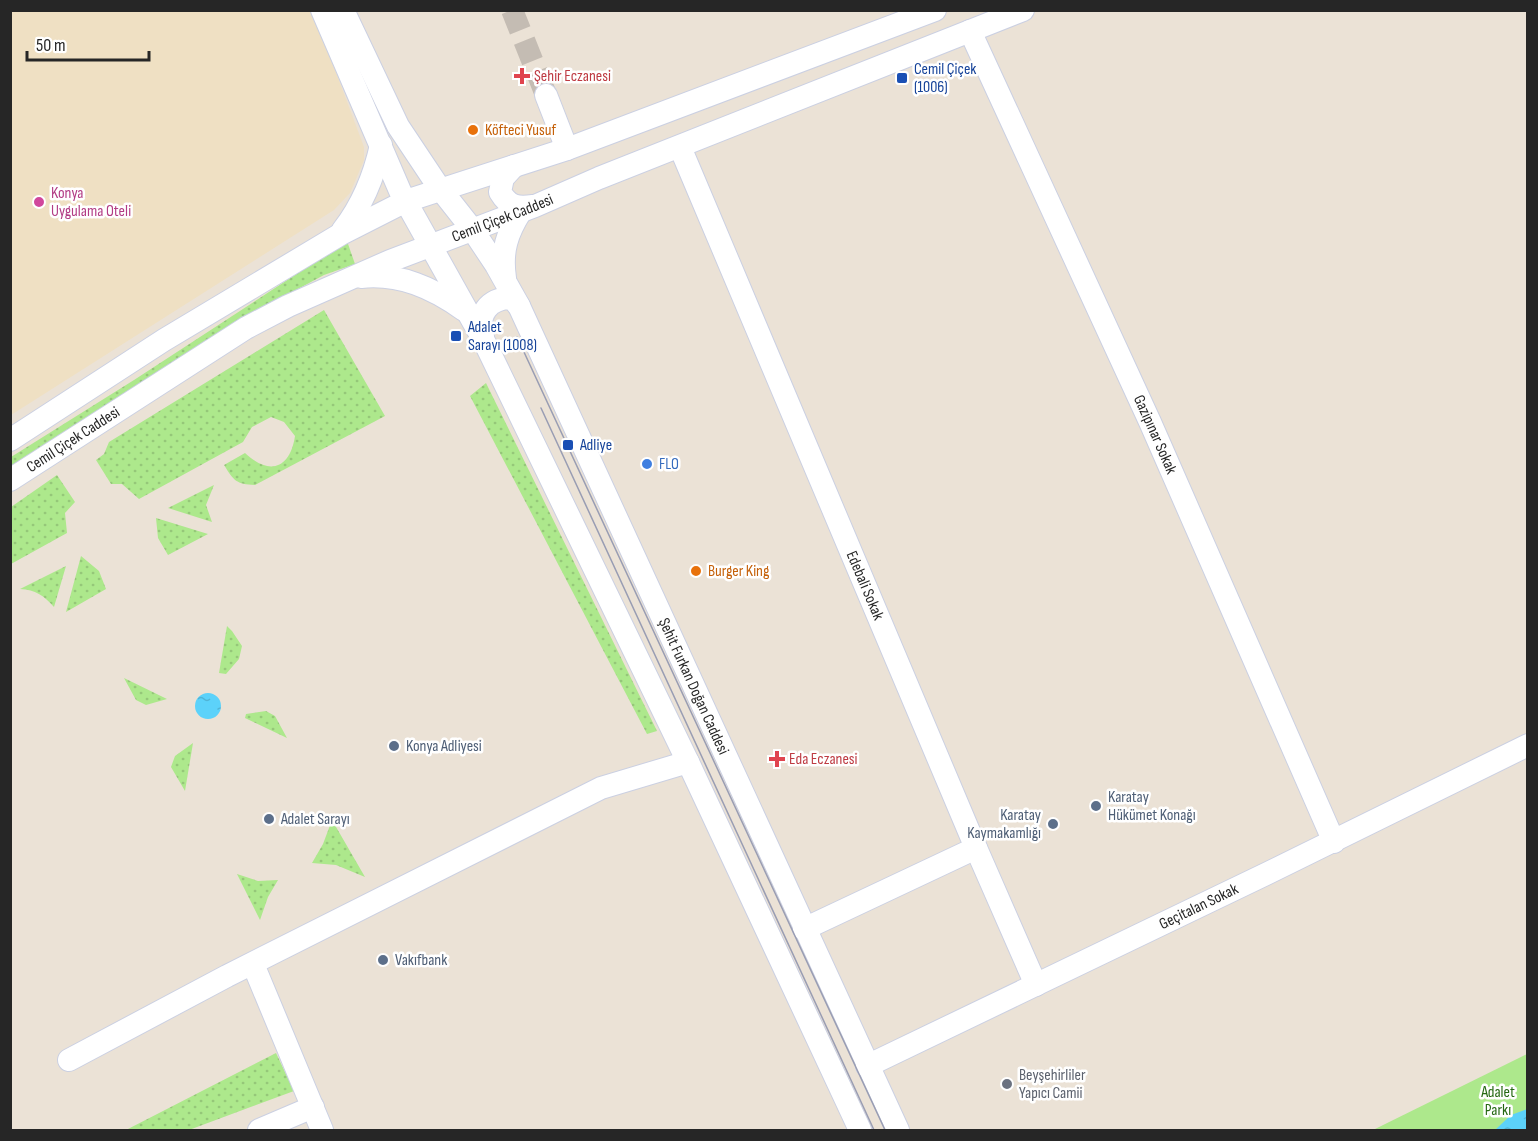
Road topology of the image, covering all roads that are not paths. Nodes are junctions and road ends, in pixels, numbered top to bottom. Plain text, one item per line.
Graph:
1 (322, 10) edge
2 (343, 10) edge
3 (936, 10) edge
4 (1023, 10) edge
5 (970, 31) junction
6 (546, 95) tunnel mouth
7 (381, 145) junction
8 (680, 147) junction
9 (567, 149) junction
10 (423, 164) junction
11 (514, 166) junction
12 (464, 181) junction
13 (441, 188) junction
14 (406, 201) junction
15 (528, 209) junction
16 (341, 234) junction
17 (477, 237) junction
18 (431, 245) junction
19 (351, 278) junction
20 (505, 282) junction
21 (519, 306) junction
22 (470, 315) junction
23 (485, 343) junction
24 (10, 440) edge
25 (10, 480) edge
26 (1527, 745) edge
27 (688, 762) junction
28 (1334, 842) junction
29 (976, 848) junction
30 (804, 929) junction
31 (253, 963) junction
32 (1036, 985) junction
33 (69, 1060) dead end
34 (867, 1066) junction
35 (313, 1107) junction
36 (259, 1131) edge
37 (322, 1131) edge
38 (860, 1131) edge
39 (898, 1131) edge

1 - 7 street
2 - 10 street, Şehit Furkan Doğan Caddesi
3 - 9 street, Cemil Çiçek Caddesi
4 - 5 street, Cemil Çiçek Caddesi
5 - 8 street, Cemil Çiçek Caddesi
5 - 28 street, Gazipınar Sokak
6 - 9 street
7 - 14 street
7 - 16 street
8 - 15 street, Cemil Çiçek Caddesi
8 - 29 street, Edebali Sokak
9 - 11 street, Cemil Çiçek Caddesi
10 - 12 street
10 - 13 street, Şehit Furkan Doğan Caddesi
11 - 12 street, Cemil Çiçek Caddesi
11 - 15 street
12 - 13 street, Cemil Çiçek Caddesi
13 - 14 street, Cemil Çiçek Caddesi
13 - 17 street, Şehit Furkan Doğan Caddesi
14 - 16 street, Cemil Çiçek Caddesi
14 - 18 street
15 - 17 street, Cemil Çiçek Caddesi
15 - 20 street
16 - 24 street, Cemil Çiçek Caddesi
17 - 18 street, Cemil Çiçek Caddesi
17 - 20 street, Şehit Furkan Doğan Caddesi
18 - 19 street, Cemil Çiçek Caddesi
18 - 22 street
19 - 22 street
19 - 25 street, Cemil Çiçek Caddesi
20 - 21 street, Şehit Furkan Doğan Caddesi
21 - 23 street
21 - 30 street, Şehit Furkan Doğan Caddesi
22 - 23 street
23 - 27 street
26 - 28 street, Geçitalan Sokak
27 - 31 street
27 - 38 street
28 - 32 street, Geçitalan Sokak
29 - 30 street
29 - 32 street, Edebali Sokak
30 - 34 street, Şehit Furkan Doğan Caddesi
31 - 33 street
31 - 35 street
32 - 34 street, Geçitalan Sokak
34 - 39 street, Şehit Furkan Doğan Caddesi
35 - 36 street
35 - 37 street

